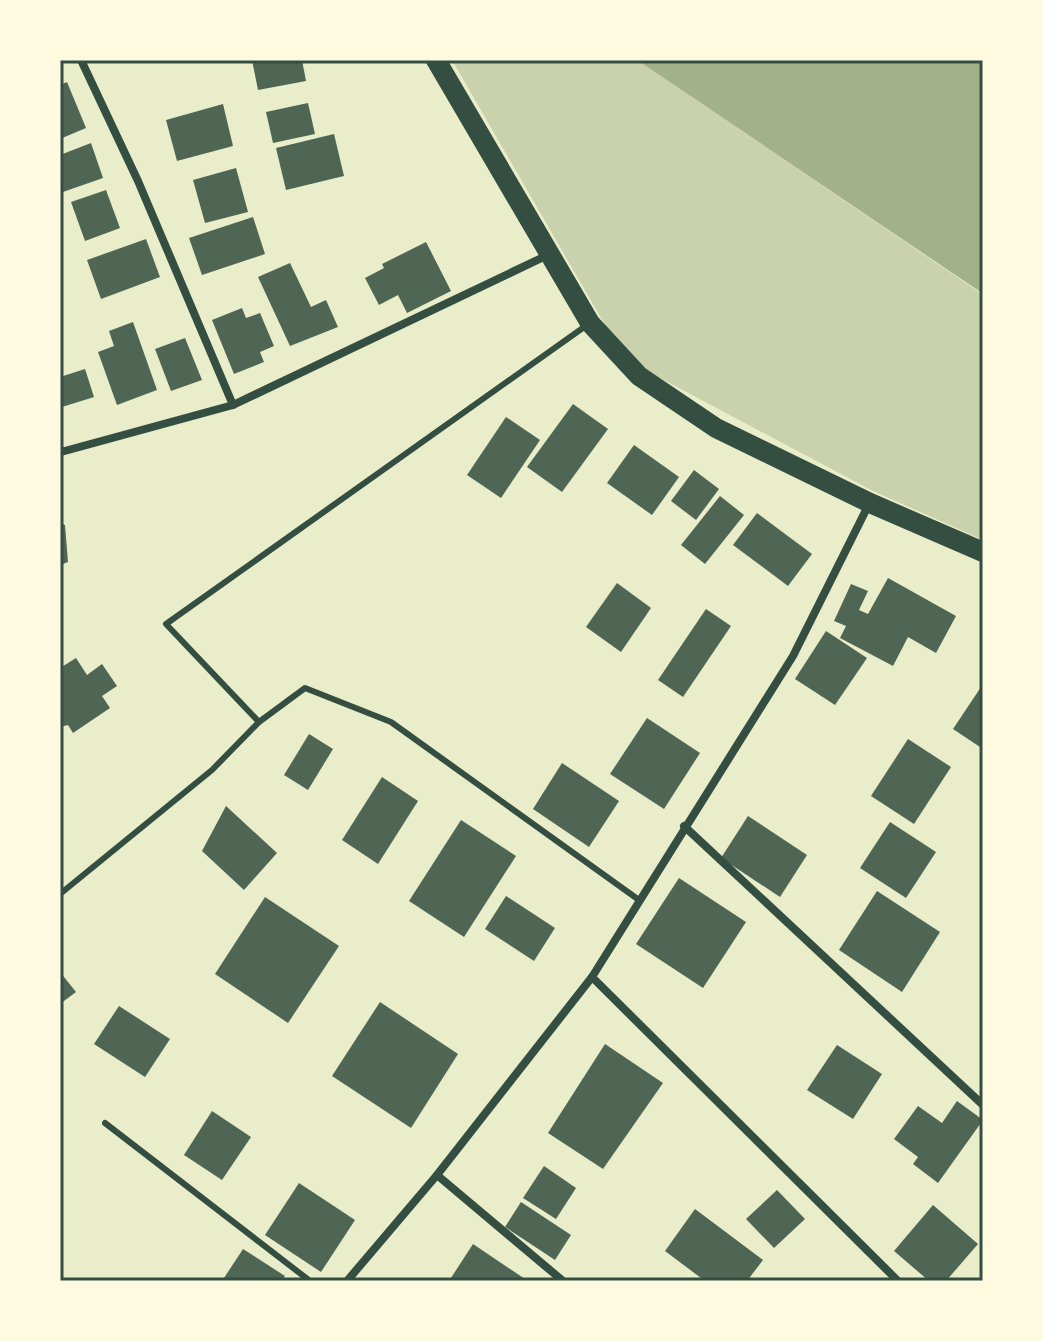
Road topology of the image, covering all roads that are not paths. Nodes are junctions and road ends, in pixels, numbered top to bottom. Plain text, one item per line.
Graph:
1 (81, 60) edge
2 (436, 60) edge
3 (549, 254) junction
4 (590, 323) junction
5 (233, 405) junction
6 (60, 449) edge
7 (870, 503) junction
8 (983, 552) edge
9 (259, 722) junction
10 (684, 826) junction
11 (60, 894) edge
12 (639, 900) junction
13 (592, 977) junction
14 (983, 1105) edge
15 (105, 1123) dead end
16 (437, 1175) junction
17 (310, 1281) edge
18 (347, 1281) edge
19 (563, 1281) edge
20 (898, 1281) edge

1 - 5 street
2 - 3 main road
3 - 4 main road
3 - 5 street
4 - 7 main road
4 - 9 lane
5 - 6 street
7 - 8 main road
7 - 10 street
9 - 11 lane
9 - 12 lane
10 - 12 street
10 - 14 street
12 - 13 street
13 - 16 street
13 - 20 street
15 - 17 lane
16 - 18 street
16 - 19 street

